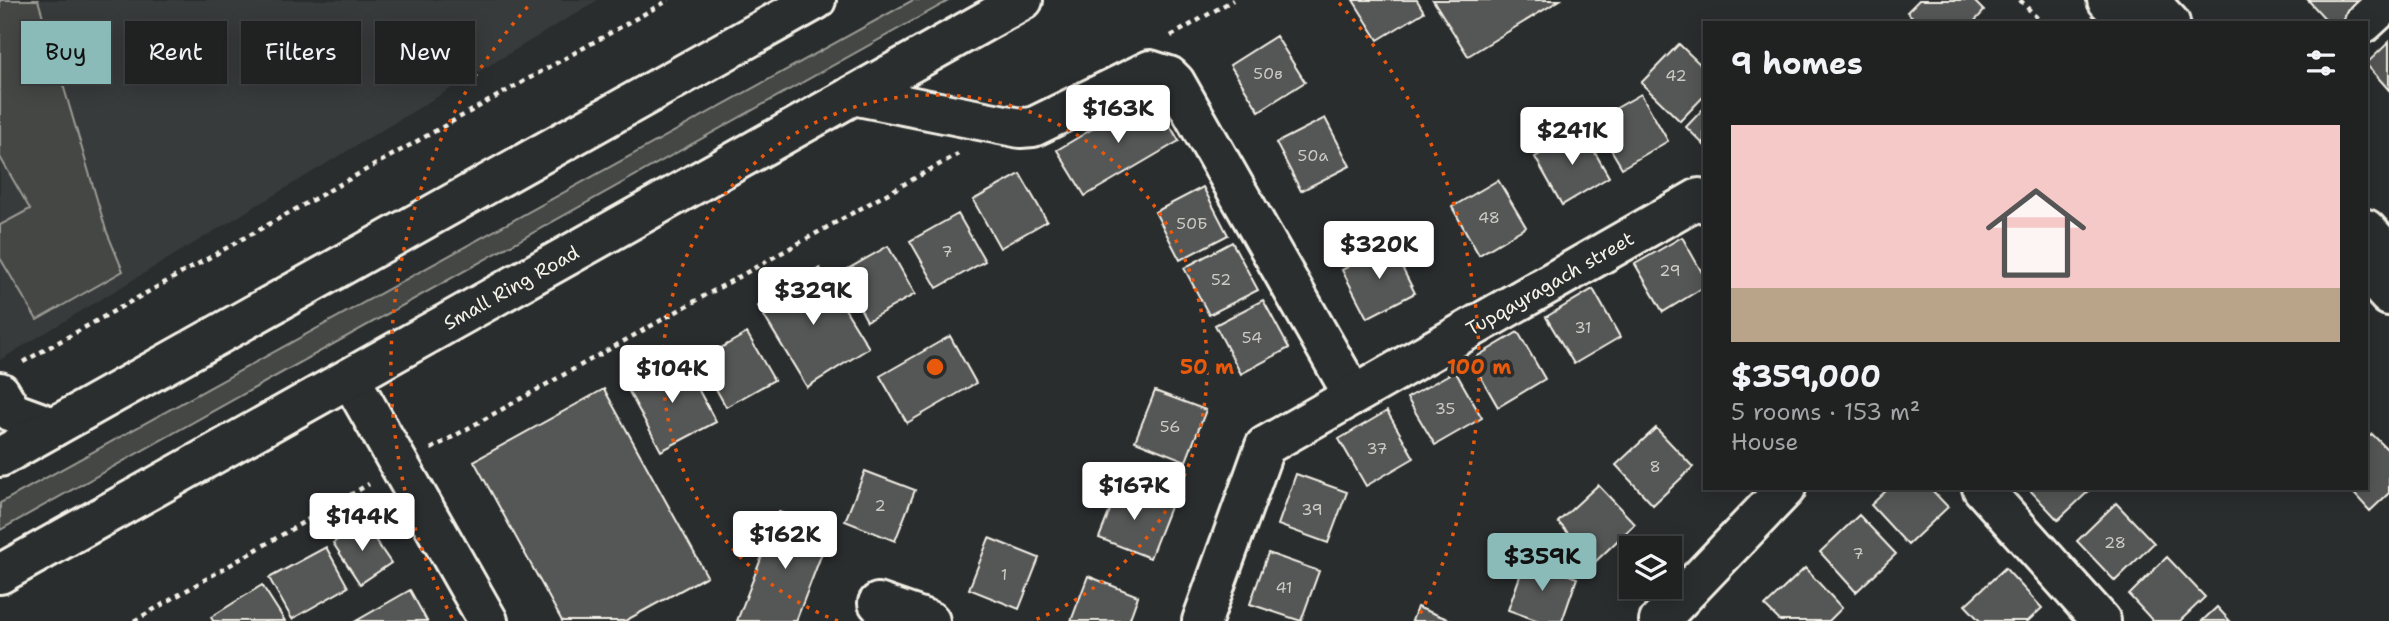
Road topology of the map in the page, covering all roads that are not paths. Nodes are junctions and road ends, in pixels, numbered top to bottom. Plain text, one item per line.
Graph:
1 (816, 0) edge
2 (1023, 0) edge
3 (2107, 0) edge
4 (2148, 0) edge
5 (2389, 0) edge
6 (2127, 21) edge
7 (2169, 21) edge
8 (2366, 21) edge
9 (853, 96) junction
10 (1703, 202) edge
11 (2368, 231) edge
12 (2389, 254) edge
13 (2368, 273) edge
14 (2389, 296) edge
15 (10, 378) edge
16 (350, 378) junction
17 (1353, 395) junction
18 (53, 427) junction
19 (0, 457) edge
20 (1784, 490) edge
21 (1984, 490) edge
22 (0, 574) edge
23 (878, 603) dead end
24 (488, 621) edge
25 (930, 621) edge
26 (1202, 621) edge
27 (1659, 621) edge
28 (2101, 621) edge

1 - 18 main road
2 - 9 main road, Small Ring Road
3 - 6 main road
4 - 7 main road
5 - 8 main road
9 - 16 main road, Small Ring Road
9 - 17 main road
10 - 17 main road, Tupqayragach street
11 - 12 main road
13 - 14 main road
15 - 18 main road
16 - 22 main road, Small Ring Road
16 - 24 main road
17 - 26 main road, Tupqayragach street
18 - 19 main road
20 - 27 main road
21 - 28 main road
23 - 25 main road

